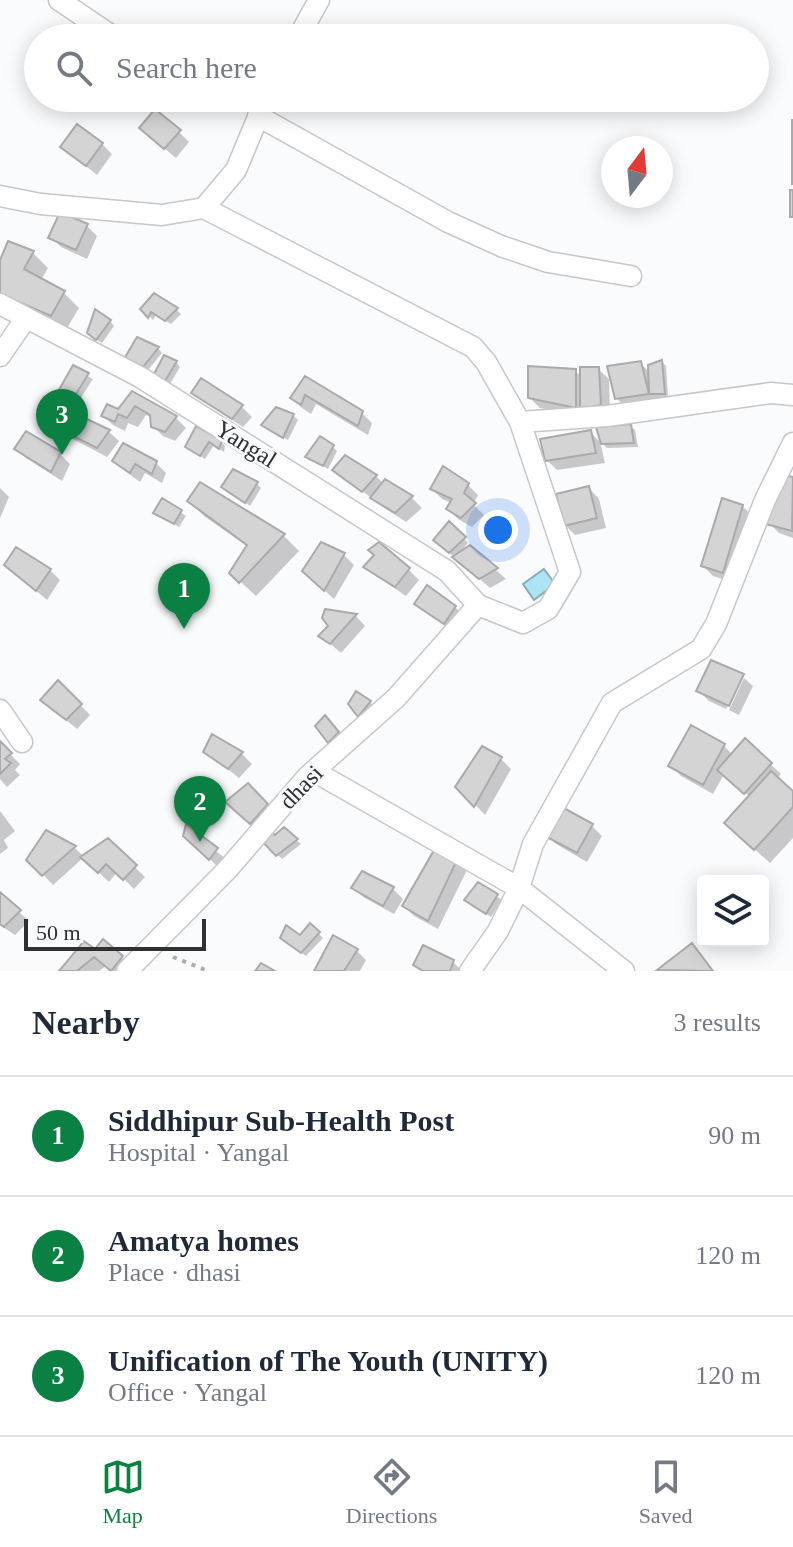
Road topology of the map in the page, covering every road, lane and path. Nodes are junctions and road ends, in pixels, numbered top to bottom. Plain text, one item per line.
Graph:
1 (59, 0) edge
2 (319, 0) edge
3 (94, 24) edge
4 (306, 24) edge
5 (260, 112) edge
6 (270, 112) edge
7 (0, 196) edge
8 (204, 208) junction
9 (631, 276) dead end
10 (0, 304) edge
11 (26, 318) junction
12 (0, 356) edge
13 (793, 395) edge
14 (520, 422) junction
15 (793, 443) edge
16 (478, 605) junction
17 (0, 710) edge
18 (22, 742) dead end
19 (317, 769) junction
20 (519, 888) junction
21 (149, 947) junction
22 (127, 971) edge
23 (208, 971) edge
24 (470, 971) edge
25 (624, 971) edge

1 - 3 street
2 - 4 street
5 - 8 street
6 - 9 street
7 - 8 street
8 - 14 street
10 - 11 street, Yangal
11 - 12 street
11 - 16 street, Yangal
13 - 14 street
14 - 16 street
15 - 20 street
16 - 19 street, dhasi
17 - 18 street
19 - 20 street
19 - 21 street, dhasi
20 - 24 street
20 - 25 street
21 - 22 street, dhasi
21 - 23 path

